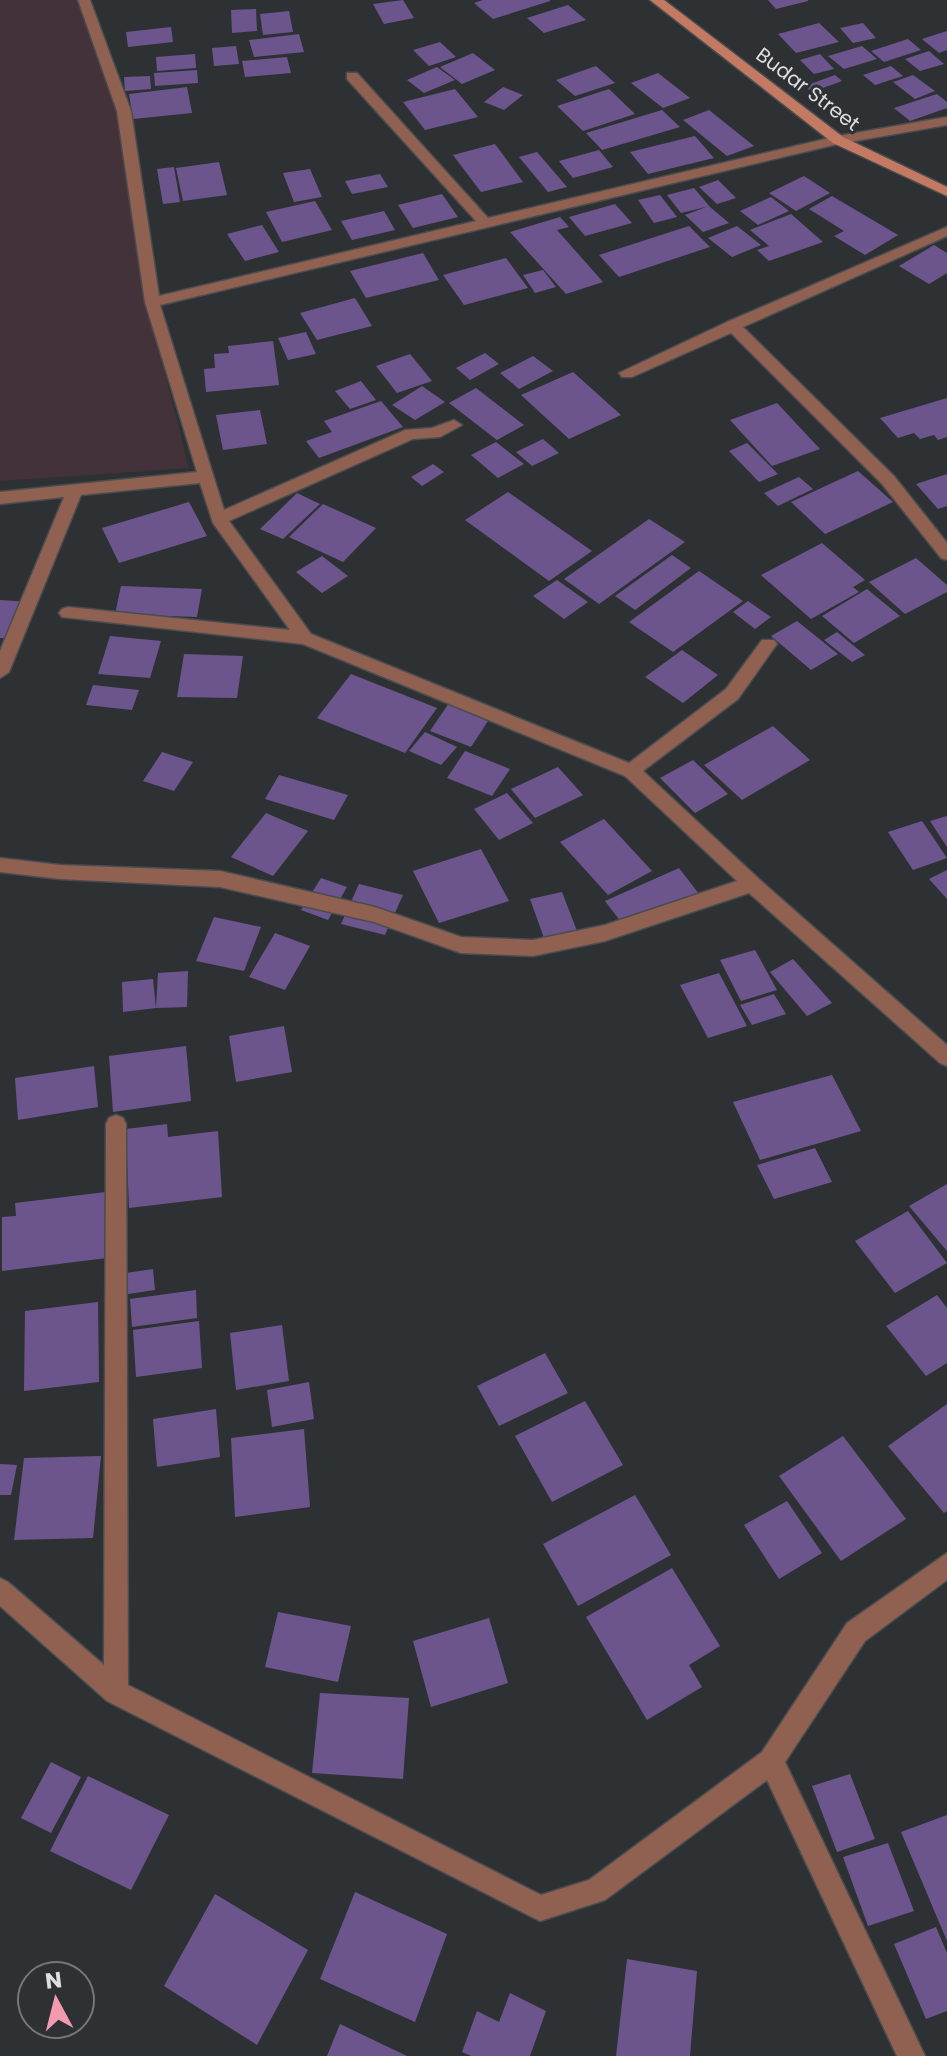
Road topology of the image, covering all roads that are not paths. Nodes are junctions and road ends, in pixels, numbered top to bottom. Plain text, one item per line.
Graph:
1 (84, 0) edge
2 (656, 0) edge
3 (352, 76) dead end
4 (947, 121) edge
5 (838, 140) junction
6 (947, 192) edge
7 (485, 223) junction
8 (947, 231) edge
9 (152, 302) junction
10 (732, 325) junction
11 (627, 373) dead end
12 (454, 425) dead end
13 (205, 477) junction
14 (75, 490) junction
15 (0, 498) edge
16 (219, 519) junction
17 (947, 554) edge
18 (68, 613) dead end
19 (305, 638) junction
20 (768, 644) dead end
21 (0, 672) edge
22 (631, 771) junction
23 (0, 865) edge
24 (752, 884) junction
25 (947, 1057) edge
26 (116, 1124) dead end
27 (947, 1565) edge
28 (0, 1590) edge
29 (116, 1692) junction
30 (771, 1761) junction
31 (911, 2056) edge

1 - 9 street
2 - 5 main road, Budar Street
3 - 7 street
4 - 5 street
5 - 6 main road, Budar Street
5 - 7 street
7 - 9 street
8 - 10 street
9 - 13 street
10 - 11 street
10 - 17 street
12 - 16 street
13 - 14 street
13 - 16 street
14 - 15 street
14 - 21 street
16 - 19 street
18 - 19 street
19 - 22 street
20 - 22 street
22 - 24 street
23 - 24 street
24 - 25 street
26 - 29 street
27 - 30 street
28 - 29 street
29 - 30 street
30 - 31 street

